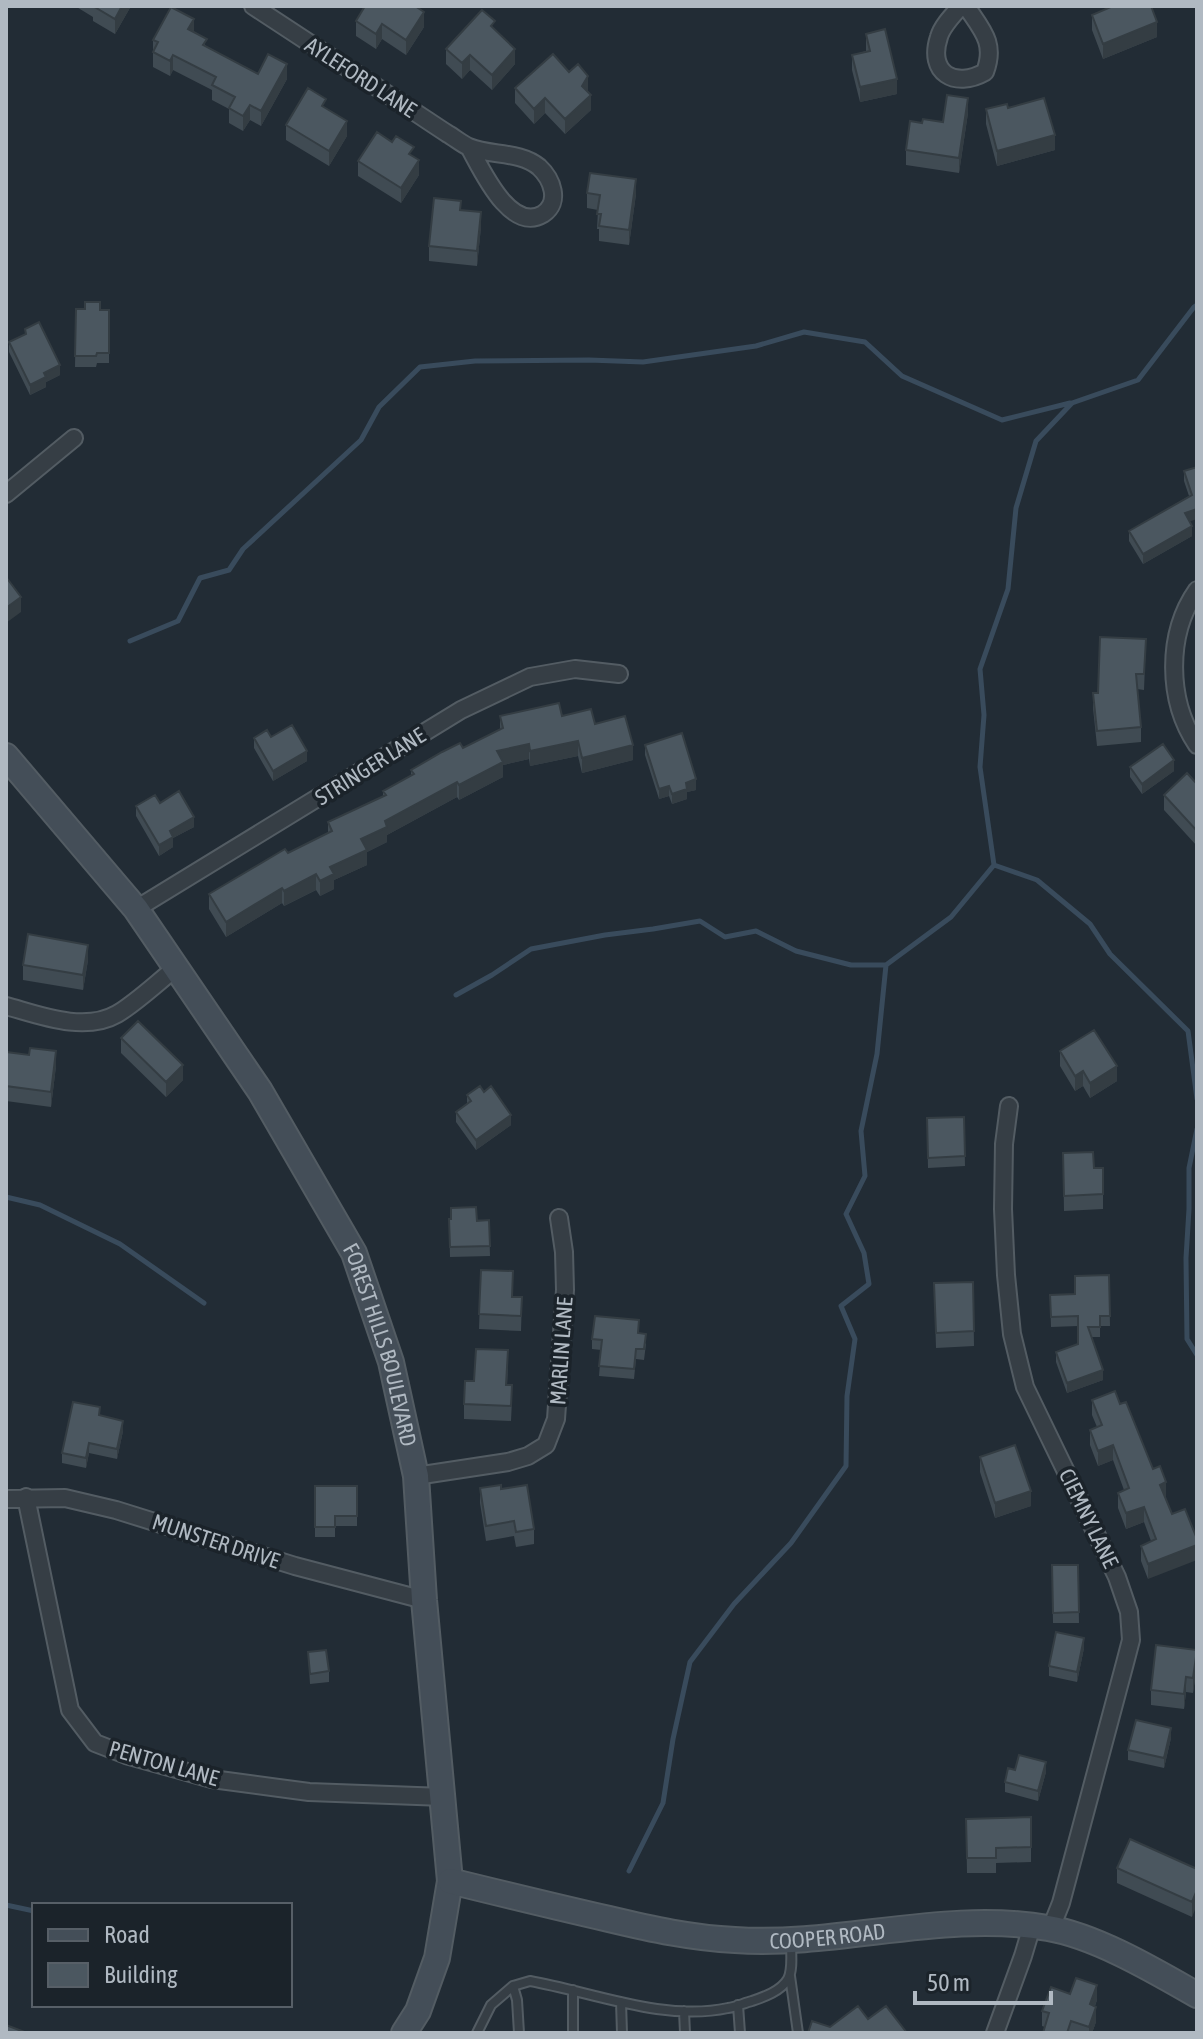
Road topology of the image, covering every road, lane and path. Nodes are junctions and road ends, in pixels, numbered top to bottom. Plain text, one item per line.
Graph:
1 (253, 6) edge
2 (469, 147) junction
3 (74, 438) dead end
4 (6, 494) edge
5 (1197, 590) edge
6 (619, 674) dead end
7 (1197, 745) edge
8 (6, 756) edge
9 (136, 909) junction
10 (177, 967) junction
11 (6, 1006) edge
12 (1009, 1106) dead end
13 (559, 1218) dead end
14 (416, 1476) junction
15 (26, 1497) junction
16 (6, 1499) edge
17 (424, 1600) junction
18 (444, 1797) junction
19 (450, 1881) junction
20 (1042, 1927) junction
21 (792, 1941) junction
22 (790, 1976) junction
23 (513, 1986) junction
24 (573, 1990) junction
25 (1197, 1995) edge
26 (621, 2002) junction
27 (738, 2005) junction
28 (684, 2011) junction
29 (404, 2033) edge
30 (477, 2033) edge
31 (519, 2033) edge
32 (573, 2033) edge
33 (622, 2033) edge
34 (685, 2033) edge
35 (740, 2033) edge
36 (798, 2033) edge
37 (995, 2033) edge

1 - 2 street, AYLEFORD LANE
2 - 2 street, AYLEFORD LANE
3 - 4 street
5 - 7 street
6 - 9 street, STRINGER LANE
8 - 9 main road, FOREST HILLS BOULEVARD
9 - 10 main road, FOREST HILLS BOULEVARD
10 - 11 street
10 - 14 main road, FOREST HILLS BOULEVARD
12 - 20 street, CIEMNY LANE
13 - 14 street, MARLIN LANE
14 - 17 main road, FOREST HILLS BOULEVARD
15 - 16 street, MUNSTER DRIVE
15 - 17 street, MUNSTER DRIVE
15 - 18 street, PENTON LANE
17 - 18 main road, FOREST HILLS BOULEVARD
18 - 19 main road, FOREST HILLS BOULEVARD
19 - 21 main road, COOPER ROAD
19 - 29 main road, FOREST HILLS BOULEVARD
20 - 21 main road, COOPER ROAD
20 - 25 main road, COOPER ROAD
20 - 37 street, CIEMNY LANE
21 - 22 lane
22 - 27 lane
22 - 36 lane
23 - 24 lane
23 - 30 lane
23 - 31 lane
24 - 26 lane
24 - 32 lane
26 - 28 lane
26 - 33 lane
27 - 28 lane
27 - 35 lane
28 - 34 lane

